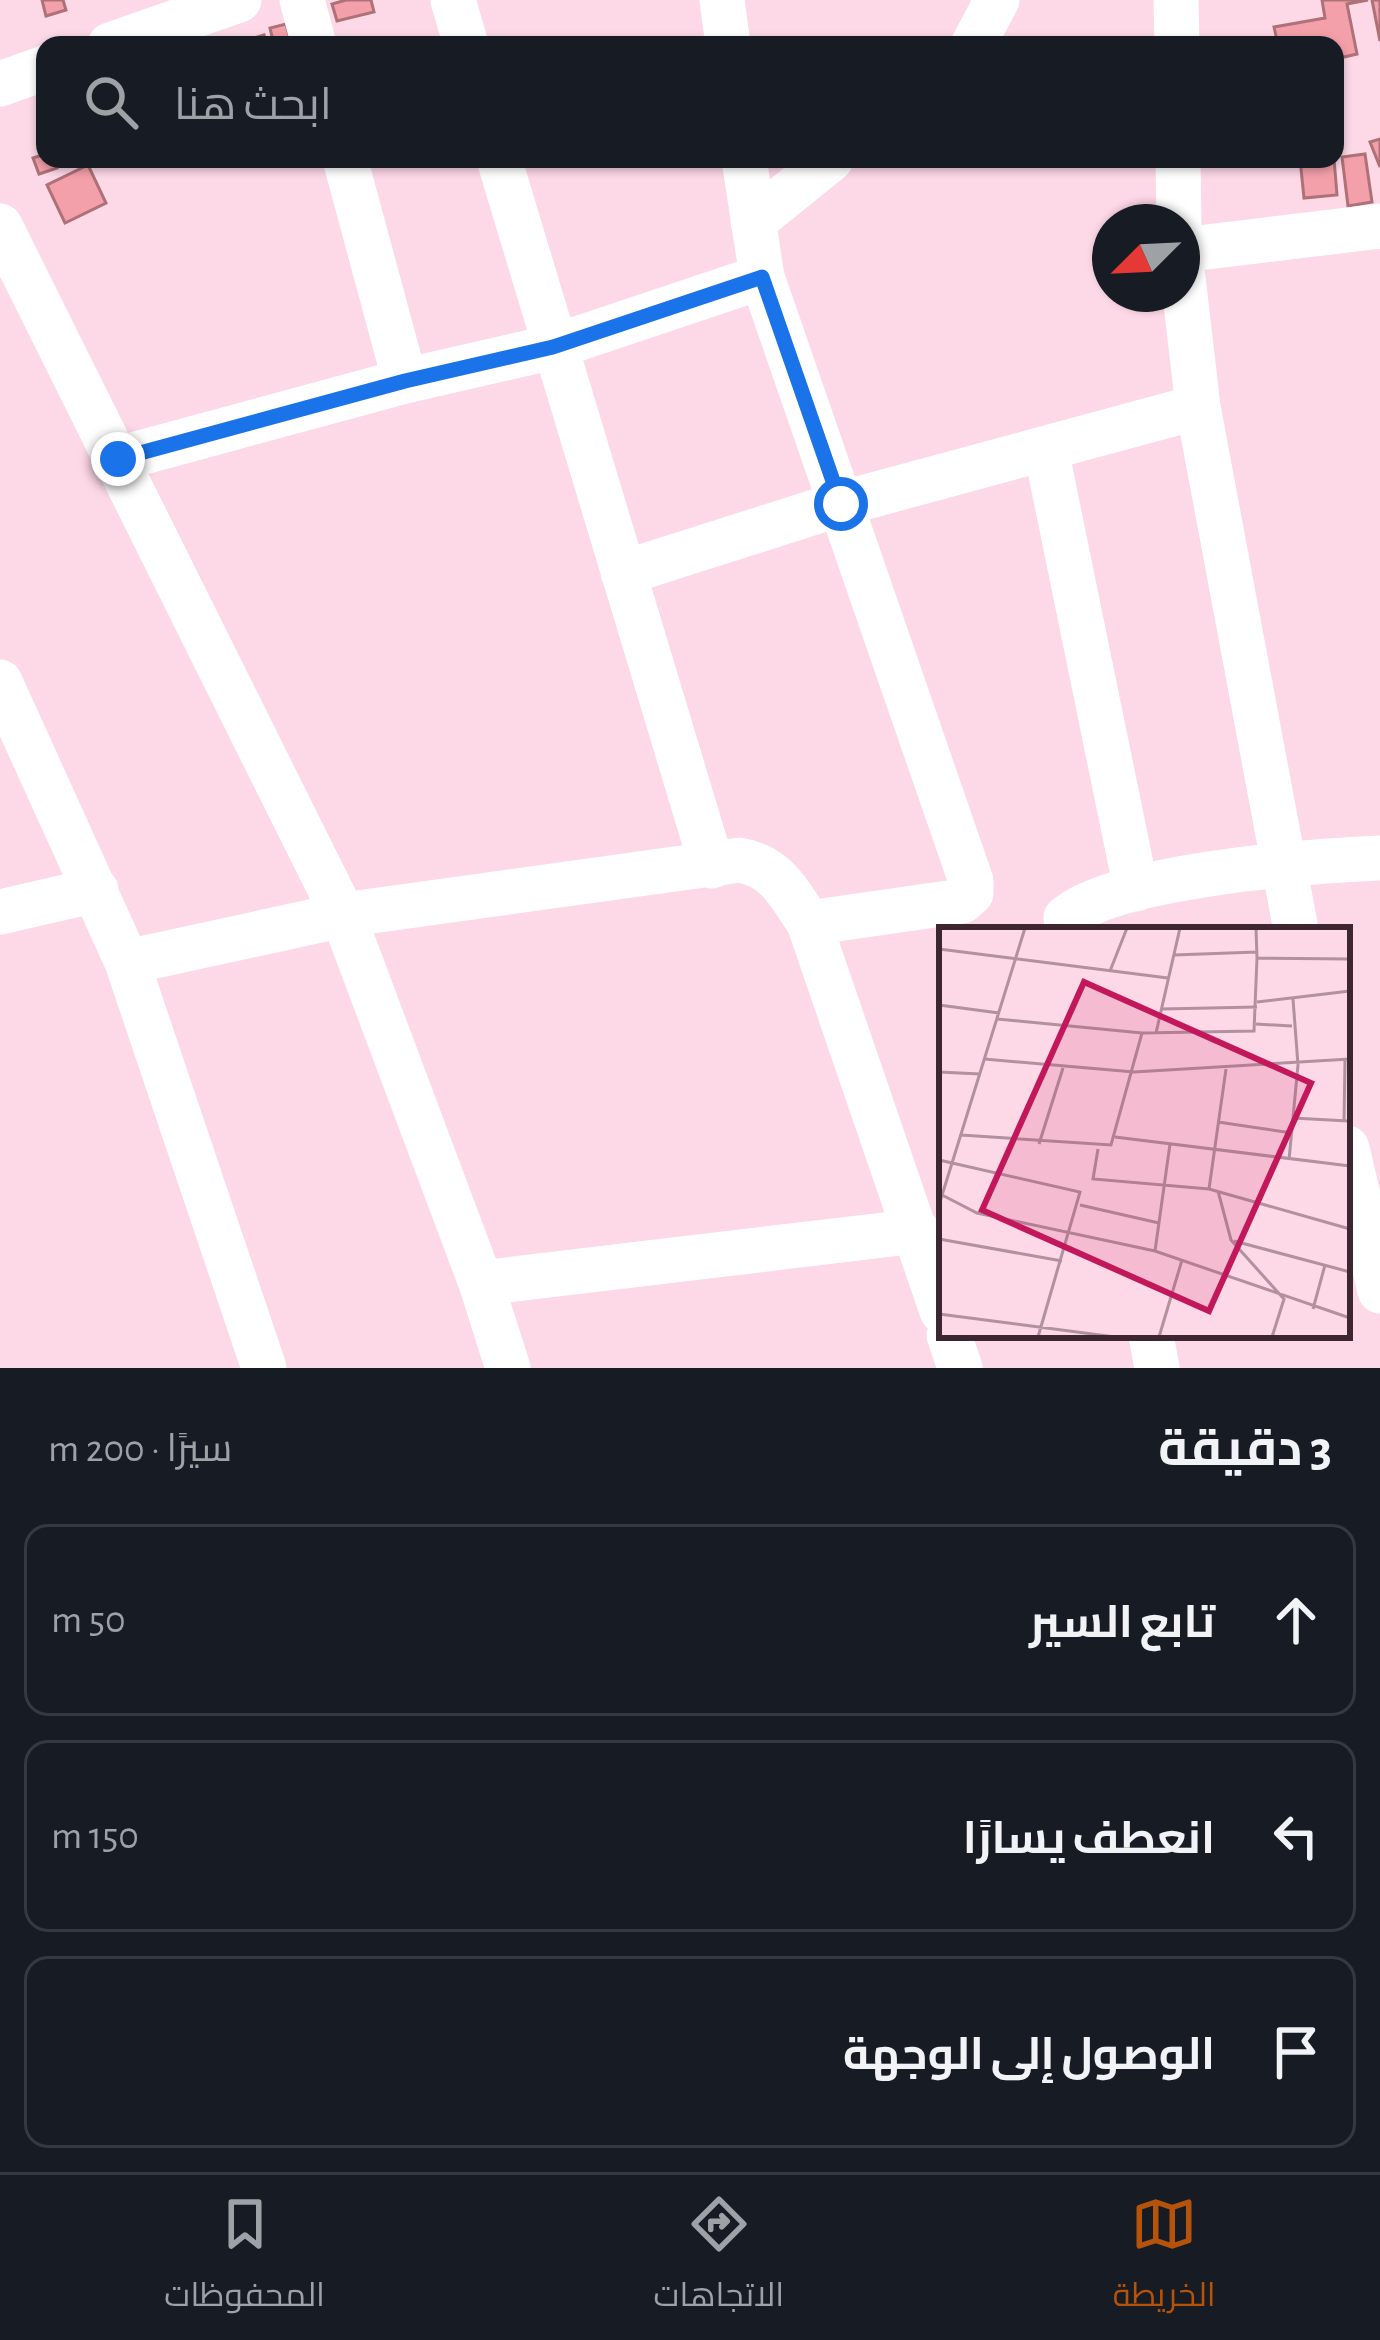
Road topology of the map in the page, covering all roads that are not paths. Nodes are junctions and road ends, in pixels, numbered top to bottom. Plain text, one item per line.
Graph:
1 (302, 0) edge
2 (453, 0) edge
3 (722, 0) edge
4 (964, 0) edge
5 (997, 0) edge
6 (1176, 0) edge
7 (222, 3) edge
8 (134, 36) edge
9 (312, 36) edge
10 (463, 36) edge
11 (727, 36) edge
12 (970, 36) edge
13 (977, 36) edge
14 (1177, 36) edge
15 (36, 71) edge
16 (0, 84) edge
17 (347, 168) edge
18 (502, 168) edge
19 (745, 168) edge
20 (820, 168) edge
21 (1178, 168) edge
22 (1179, 204) edge
23 (753, 222) junction
24 (0, 226) edge
25 (1380, 226) edge
26 (1200, 248) edge
27 (762, 277) junction
28 (1187, 312) edge
29 (553, 347) junction
30 (405, 381) junction
31 (1198, 407) junction
32 (1046, 450) junction
33 (118, 459) junction
34 (841, 504) junction
35 (623, 573) junction
36 (0, 682) edge
37 (1380, 858) edge
38 (1281, 862) junction
39 (712, 866) junction
40 (96, 890) junction
41 (1136, 890) junction
42 (0, 912) edge
43 (343, 915) junction
44 (809, 922) junction
45 (1067, 927) edge
46 (1295, 927) edge
47 (127, 962) junction
48 (1350, 1161) edge
49 (917, 1231) junction
50 (481, 1283) junction
51 (1380, 1291) edge
52 (939, 1301) edge
53 (951, 1338) edge
54 (1151, 1338) edge
55 (264, 1368) edge
56 (508, 1368) edge
57 (960, 1368) edge
58 (1157, 1368) edge

1 - 9 street
2 - 10 street
3 - 11 street
4 - 12 street
5 - 13 street
6 - 14 street
7 - 8 street
15 - 16 street
17 - 30 street
18 - 29 street
19 - 23 street
20 - 23 street
21 - 22 street
23 - 27 street
24 - 33 street
25 - 26 street
27 - 29 street
27 - 34 street
28 - 31 street
29 - 30 street
29 - 35 street
30 - 33 street
31 - 32 street
31 - 38 street
32 - 34 street
32 - 41 street
33 - 43 street
34 - 35 street
34 - 44 street
35 - 39 street
36 - 40 street
37 - 38 street
38 - 41 street
38 - 46 street
39 - 43 street
39 - 44 street
40 - 42 street
40 - 47 street
41 - 45 street
43 - 47 street
43 - 50 street
44 - 49 street
47 - 55 street
48 - 51 street
49 - 50 street
49 - 52 street
50 - 56 street
53 - 57 street
54 - 58 street

